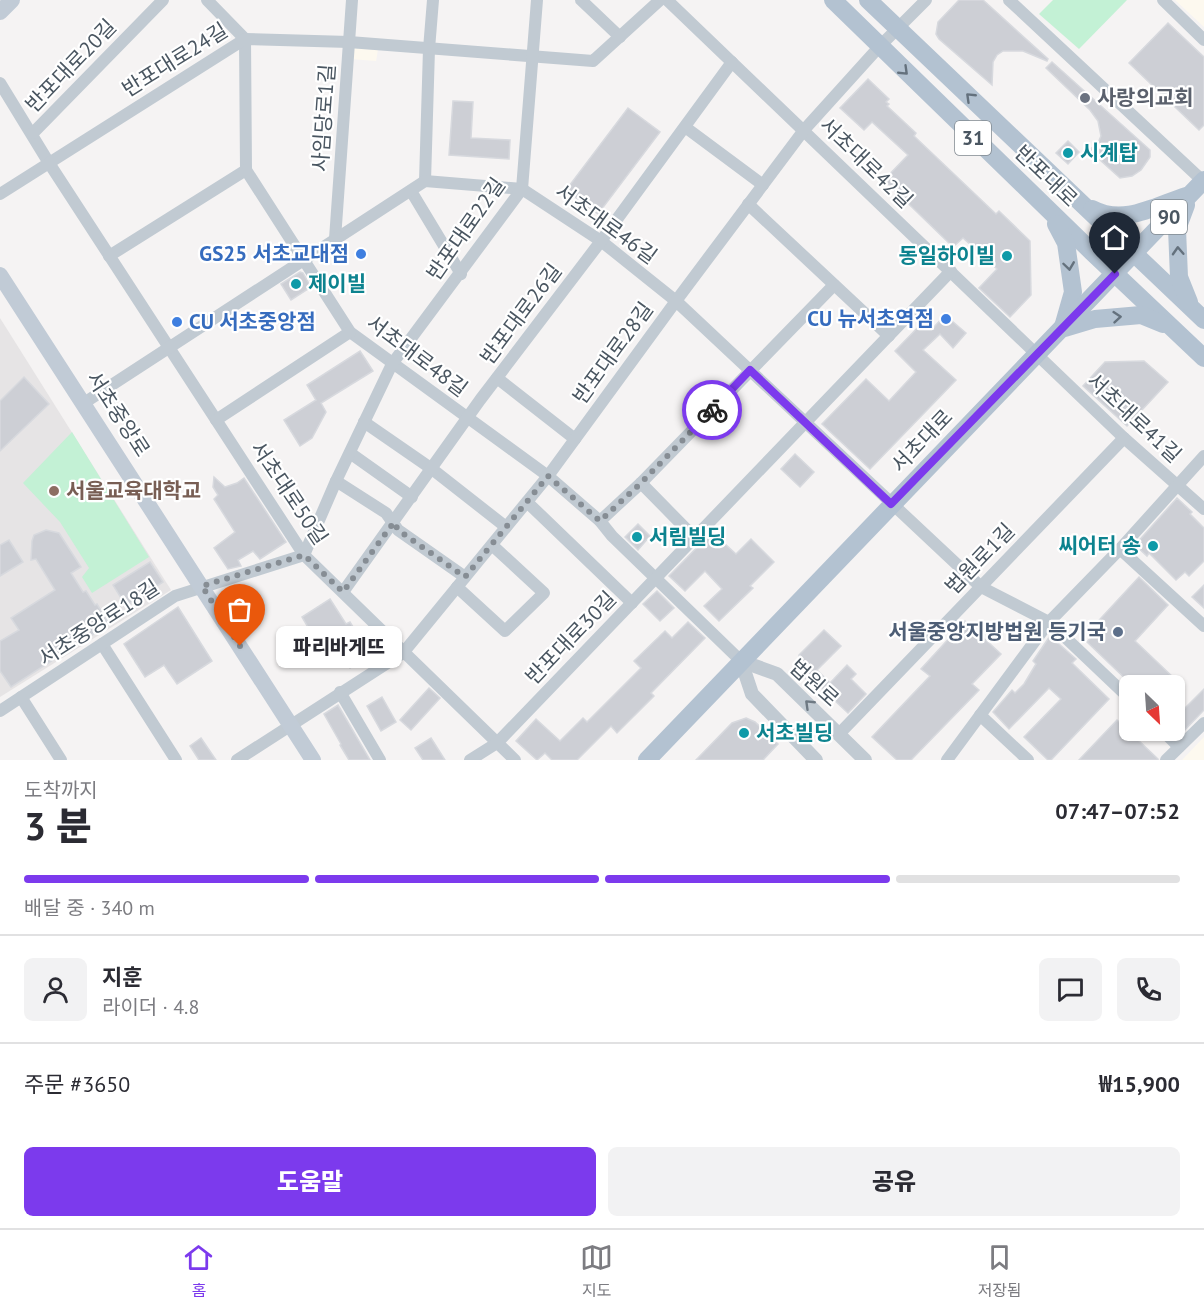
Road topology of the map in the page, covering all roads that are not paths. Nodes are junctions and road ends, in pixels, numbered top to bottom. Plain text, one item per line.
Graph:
1 (12, 0) edge
2 (163, 0) edge
3 (207, 0) edge
4 (352, 0) edge
5 (433, 0) edge
6 (537, 0) edge
7 (581, 0) edge
8 (660, 0) edge
9 (667, 0) edge
10 (833, 0) edge
11 (868, 0) edge
12 (926, 0) edge
13 (1009, 0) edge
14 (1163, 0) edge
15 (0, 12) edge
16 (897, 28) junction
17 (620, 37) junction
18 (244, 39) junction
19 (1204, 40) edge
20 (349, 42) junction
21 (879, 46) junction
22 (429, 49) junction
23 (533, 58) junction
24 (732, 62) junction
25 (0, 83) edge
26 (685, 127) junction
27 (804, 130) junction
28 (33, 133) junction
29 (49, 163) junction
30 (246, 170) junction
31 (425, 181) junction
32 (1204, 181) edge
33 (763, 184) junction
34 (522, 189) junction
35 (411, 191) junction
36 (0, 194) edge
37 (1190, 195) junction
38 (748, 204) junction
39 (1084, 205) junction
40 (1050, 212) junction
41 (335, 239) junction
42 (601, 241) junction
43 (1134, 254) junction
44 (109, 256) junction
45 (303, 259) junction
46 (951, 272) junction
47 (460, 274) junction
48 (1115, 274) junction
49 (0, 275) edge
50 (834, 285) junction
51 (676, 301) junction
52 (1198, 314) edge
53 (1171, 327) junction
54 (1063, 329) junction
55 (350, 332) junction
56 (889, 336) junction
57 (170, 349) junction
58 (1038, 355) junction
59 (1204, 358) edge
60 (392, 364) junction
61 (750, 370) junction
62 (497, 378) junction
63 (84, 404) junction
64 (468, 418) junction
65 (216, 420) junction
66 (364, 422) junction
67 (806, 423) junction
68 (1124, 438) junction
69 (575, 439) junction
70 (350, 453) junction
71 (1204, 456) edge
72 (432, 469) junction
73 (548, 476) junction
74 (336, 481) junction
75 (641, 483) junction
76 (1179, 485) junction
77 (412, 497) junction
78 (527, 501) junction
79 (891, 504) junction
80 (1204, 509) edge
81 (600, 521) junction
82 (394, 522) junction
83 (506, 527) junction
84 (694, 538) junction
85 (492, 545) junction
86 (1120, 549) junction
87 (304, 555) junction
88 (655, 578) junction
89 (461, 582) junction
90 (202, 586) junction
91 (981, 587) junction
92 (343, 592) junction
93 (632, 603) junction
94 (1048, 621) junction
95 (1204, 626) edge
96 (102, 644) junction
97 (403, 652) junction
98 (741, 661) junction
99 (1119, 689) edge
100 (340, 692) junction
101 (21, 697) junction
102 (0, 711) edge
103 (980, 715) junction
104 (1204, 723) edge
105 (290, 725) junction
106 (839, 734) junction
107 (1173, 741) edge
108 (497, 743) junction
109 (1179, 747) junction
110 (61, 760) edge
111 (176, 760) edge
112 (237, 760) edge
113 (313, 760) edge
114 (380, 760) edge
115 (470, 760) edge
116 (514, 760) edge
117 (647, 760) edge
118 (815, 760) edge
119 (866, 760) edge
120 (947, 760) edge
121 (1028, 760) edge
122 (1166, 760) edge

1 - 15 main road
2 - 28 street, 반포대로20길
3 - 18 street
4 - 20 street, 사임당로1길
5 - 22 street
6 - 23 street, 반포대로22길
7 - 17 street
8 - 17 street, 반포대로24길
9 - 24 street, 서초대로42길
10 - 21 main road, 반포대로 / 31
11 - 16 main road, 반포대로 / 31
12 - 16 street, 반포대로28길
13 - 32 street
14 - 19 street
16 - 21 street, 반포대로28길
39 -> 16 main road, 반포대로 / 31
17 - 23 street, 반포대로24길
18 - 20 street, 반포대로24길
18 - 29 street, 반포대로24길
18 - 30 street
20 - 22 street, 반포대로24길
20 - 41 street, 사임당로1길
21 - 27 street, 반포대로28길
21 -> 40 main road, 반포대로 / 31
22 - 23 street, 반포대로24길
22 - 31 street
23 - 34 street, 반포대로22길
24 - 26 street, 반포대로26길
24 - 27 street, 서초대로42길
25 - 28 street, 서초대로50길
26 - 33 street
26 - 42 street, 반포대로26길
27 - 33 street, 반포대로28길
27 - 46 street, 서초대로42길
28 - 29 street, 서초대로50길
29 - 36 street, 반포대로24길
29 - 44 street, 서초대로50길
30 - 44 street
30 - 45 street, 서초대로48길
31 - 34 street, 서초대로46길
31 - 35 street
32 - 37 main road, 서초대로 / 90
33 - 38 street, 반포대로28길
34 - 42 street, 서초대로46길
34 - 47 street, 반포대로22길
35 - 41 street
35 - 47 street
37 - 39 main road
37 - 43 main road, 서초대로 / 90
52 -> 37 main road
38 - 50 street
38 - 51 street, 반포대로28길
39 - 43 main road, 반포대로 / 31
40 - 48 main road, 반포대로 / 31
40 -> 54 main road
41 - 45 street
42 - 51 street, 서초대로46길
42 - 62 street, 반포대로26길
43 - 48 main road, 서초대로 / 90
43 - 52 main road, 반포대로 / 31
44 - 57 street, 서초대로50길
45 - 55 street, 서초대로48길
45 - 57 street
46 - 56 street, 반포대로30길
46 - 58 street, 서초대로42길
47 - 60 street, 반포대로22길
48 - 53 main road, 반포대로 / 31
48 - 54 main road, 서초대로 / 90
49 - 63 main road, 서초중앙로
50 - 56 street
50 - 61 street
51 - 61 street, 서초대로46길
51 - 69 street, 반포대로28길
54 -> 53 main road
53 - 59 main road, 반포대로 / 31
54 - 58 main road, 서초대로 / 90
55 - 60 street, 서초대로48길
55 - 65 street
56 - 67 street, 반포대로30길
57 - 63 street
57 - 65 street, 서초대로50길
58 - 68 street, 서초대로41길
58 - 79 main road, 서초대로 / 90
60 - 64 street, 서초대로48길
60 - 66 street, 반포대로22길
61 - 67 street, 서초대로46길
61 - 75 street
62 - 64 street, 반포대로26길
62 - 69 street, 반포대로28길
63 - 90 main road, 서초중앙로
64 - 72 street, 반포대로26길
64 - 73 street, 서초대로48길
65 - 87 street, 서초대로50길
66 - 70 street, 반포대로22길
66 - 72 street
67 - 79 street, 서초대로46길
67 - 84 street, 반포대로30길
68 - 76 street, 서초대로41길
68 - 91 street, 법원로1길
69 - 73 street, 반포대로28길
70 - 74 street, 반포대로22길
70 - 77 street
71 - 76 street
72 - 77 street, 반포대로26길
72 - 83 street
73 - 78 street, 반포대로28길
73 - 81 street, 서초대로48길
74 - 82 street
74 - 87 street, 반포대로22길
75 - 81 street
75 - 84 street
76 - 80 street, 서초대로41길
76 - 86 street
77 - 82 street, 반포대로26길
78 - 83 street, 반포대로28길
78 - 93 street
79 - 91 street, 서초대로46길
79 - 98 main road, 서초대로 / 90
81 - 88 street, 서초대로48길
82 - 89 street
82 - 92 street, 반포대로26길
83 - 85 street, 반포대로28길
84 - 88 street, 반포대로30길
85 - 89 street, 반포대로28길
85 - 89 street
86 - 94 street
86 - 95 street
87 - 90 street
87 - 92 street, 서초대로50길
88 - 93 street, 반포대로30길
88 - 98 street, 서초대로48길
89 - 97 street, 반포대로28길
90 - 96 street, 서초중앙로18길
90 - 105 main road, 서초중앙로
91 - 94 street, 서초대로46길
91 - 106 street, 법원로1길
92 - 97 street, 서초대로50길
93 - 108 street, 반포대로30길
94 - 99 street, 서초대로46길
94 - 103 street
96 - 101 street, 서초중앙로18길
96 - 111 street
97 - 100 street, 반포대로28길
97 - 108 street, 서초대로50길
106 -> 98 street, 법원로
98 - 117 main road, 서초대로 / 90
98 - 118 street
100 - 105 street, 반포대로28길
100 - 114 street
101 - 102 street, 서초중앙로18길
101 - 110 street
103 - 120 street
103 - 121 street
104 - 109 street
105 - 112 street, 반포대로28길
105 - 113 main road, 서초중앙로
106 - 119 street, 법원로
107 - 109 street
108 - 115 street, 반포대로30길
108 - 116 street, 서초대로50길
109 - 122 street

